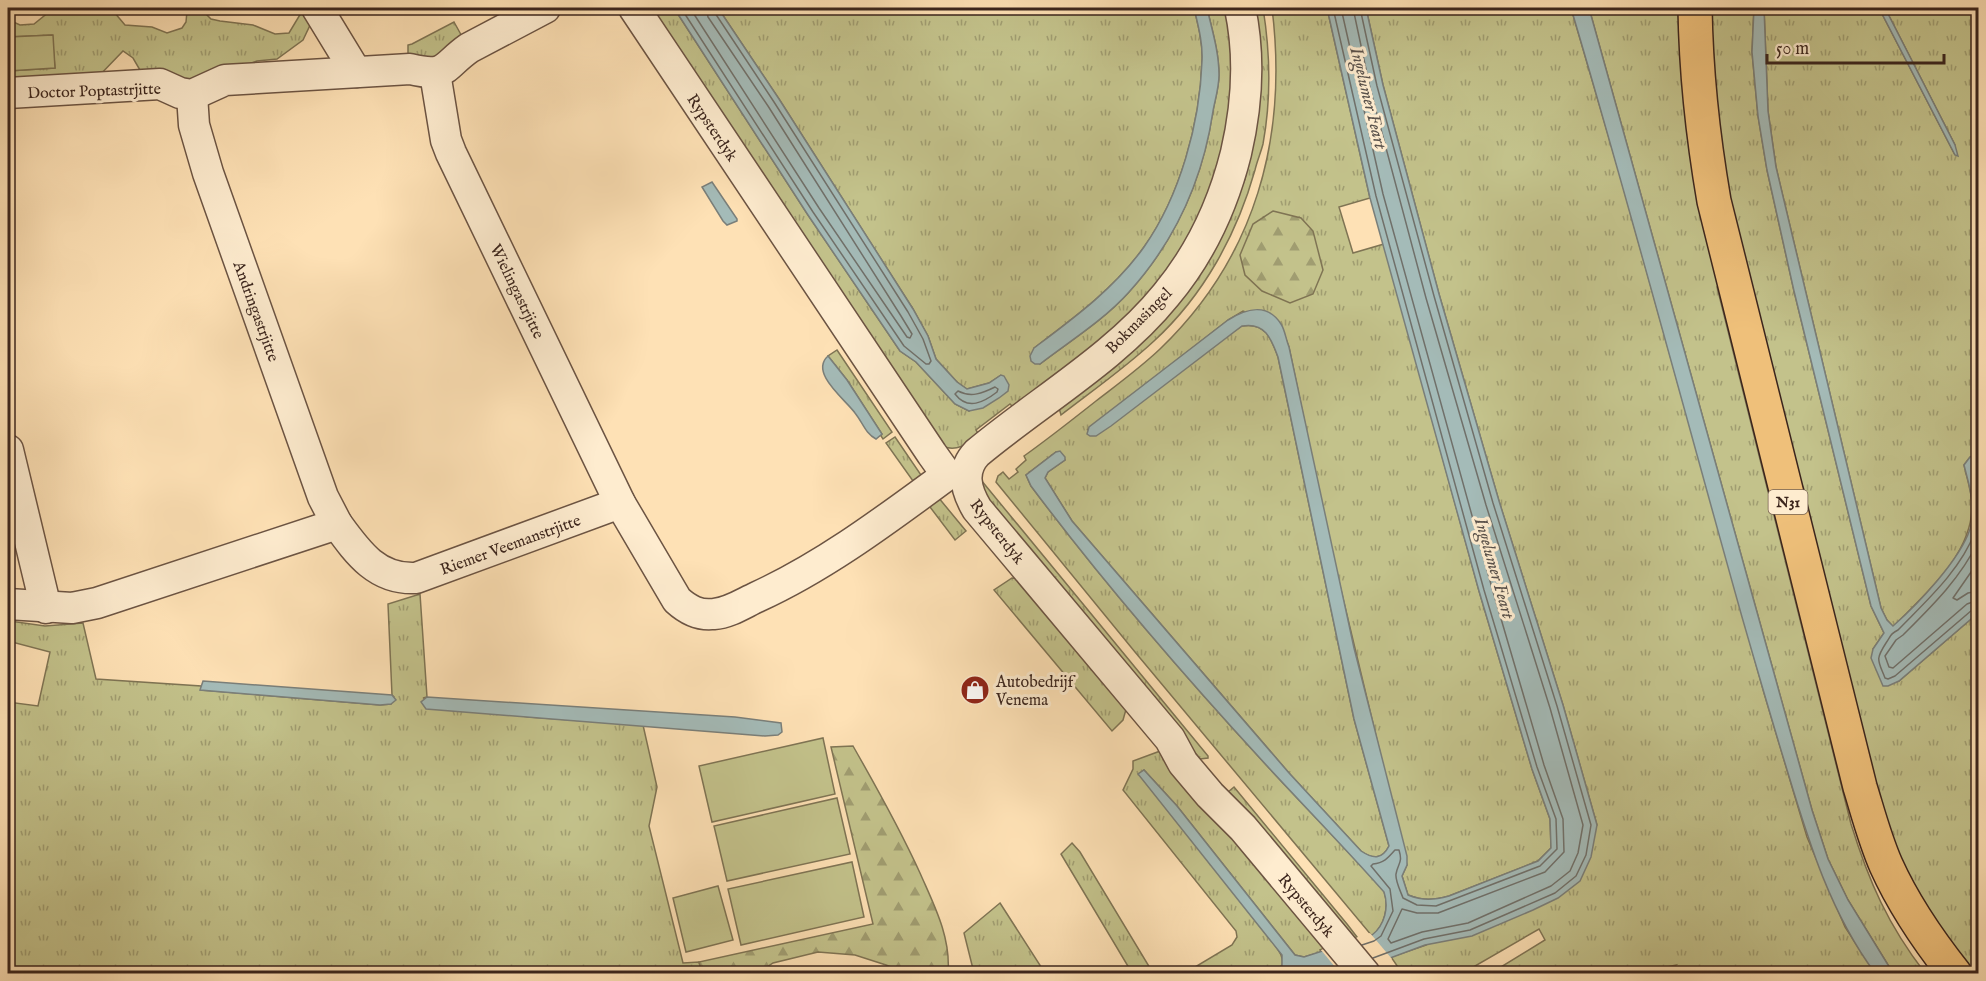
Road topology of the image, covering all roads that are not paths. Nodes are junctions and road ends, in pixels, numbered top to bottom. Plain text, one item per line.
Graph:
1 (317, 8) edge
2 (545, 8) edge
3 (634, 8) edge
4 (1240, 8) edge
5 (1695, 8) edge
6 (356, 72) junction
7 (435, 73) junction
8 (8, 93) edge
9 (192, 95) junction
10 (8, 450) edge
11 (956, 475) junction
12 (620, 503) junction
13 (337, 524) junction
14 (8, 604) edge
15 (46, 608) junction
16 (1364, 972) edge
17 (1955, 974) edge

1 - 6 street
2 - 7 street
3 - 11 street, Rypsterdyk
4 - 11 street, Bokmasingel
5 - 17 highway, N31
6 - 7 street
6 - 9 street
7 - 12 street, Wielingastrjitte
8 - 9 street, Doctor Poptastrjitte
9 - 13 street, Andringastrjitte
10 - 15 street
11 - 12 street
11 - 16 street, Rypsterdyk
12 - 13 street, Riemer Veemanstrjitte
13 - 15 street
14 - 15 street

